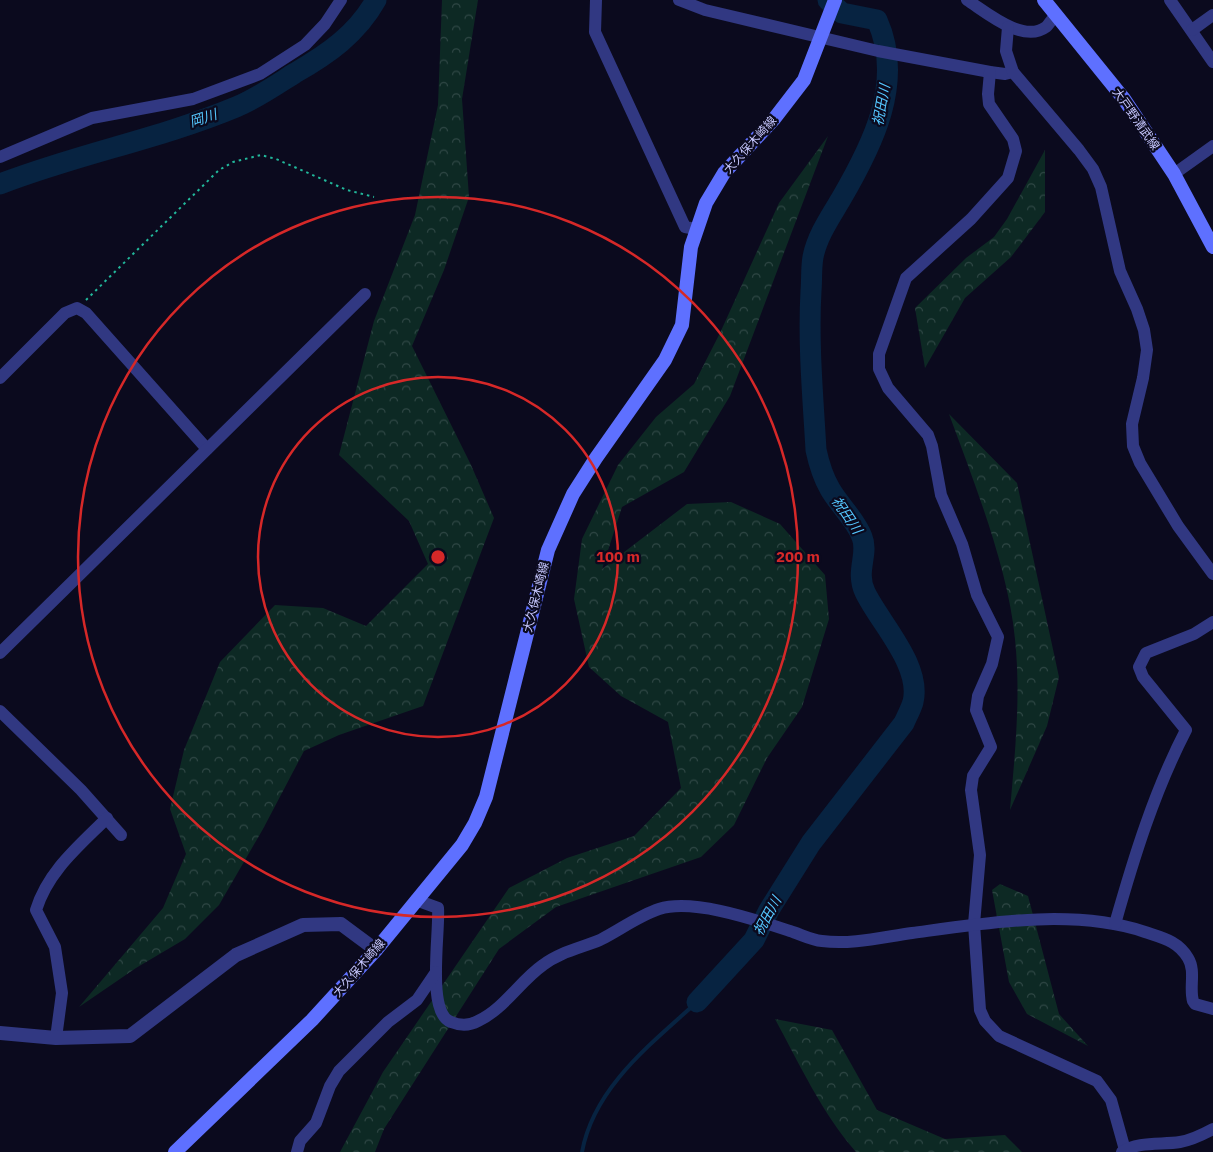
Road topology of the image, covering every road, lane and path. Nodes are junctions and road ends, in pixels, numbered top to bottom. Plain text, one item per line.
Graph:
1 (341, 0) edge
2 (596, 0) edge
3 (679, 0) edge
4 (967, 0) edge
5 (1044, 0) edge
6 (1170, 0) edge
7 (834, 6) edge
8 (1056, 14) junction
9 (1213, 15) edge
10 (1008, 27) junction
11 (1192, 30) junction
12 (822, 38) junction
13 (1213, 62) edge
14 (990, 72) junction
15 (1013, 72) junction
16 (1213, 146) edge
17 (0, 156) edge
18 (1174, 174) junction
19 (374, 197) dead end
20 (696, 229) junction
21 (1213, 247) edge
22 (365, 294) dead end
23 (77, 308) junction
24 (0, 378) edge
25 (207, 449) junction
26 (1213, 574) edge
27 (1213, 622) edge
28 (0, 653) edge
29 (0, 711) edge
30 (106, 818) junction
31 (121, 835) dead end
32 (416, 900) junction
33 (974, 924) junction
34 (1115, 924) junction
35 (376, 950) junction
36 (436, 972) junction
37 (1213, 1009) edge
38 (0, 1033) edge
39 (56, 1038) junction
40 (1213, 1129) edge
41 (1124, 1151) edge
42 (175, 1152) edge
43 (297, 1152) edge

1 - 17 street
2 - 20 street
3 - 12 street
4 - 10 street
5 - 8 main road, 大戸野清武線
6 - 11 street
7 - 12 main road, 大久保木崎線
8 - 10 street
8 - 18 main road, 大戸野清武線
9 - 11 street
10 - 15 street
11 - 13 street
12 - 14 street
12 - 20 main road, 大久保木崎線
14 - 15 street
14 - 33 street
15 - 26 street
16 - 18 street
18 - 21 main road, 大戸野清武線
19 - 23 path
20 - 32 main road, 大久保木崎線
22 - 25 street
23 - 24 street
23 - 25 street
25 - 28 street
27 - 34 street
29 - 30 street
30 - 31 street
30 - 39 street
32 - 35 main road, 大久保木崎線
32 - 36 street
33 - 34 street
33 - 36 street
33 - 41 street
34 - 37 street
35 - 39 street
35 - 42 main road, 大久保木崎線
36 - 43 street
38 - 39 street
40 - 41 street

